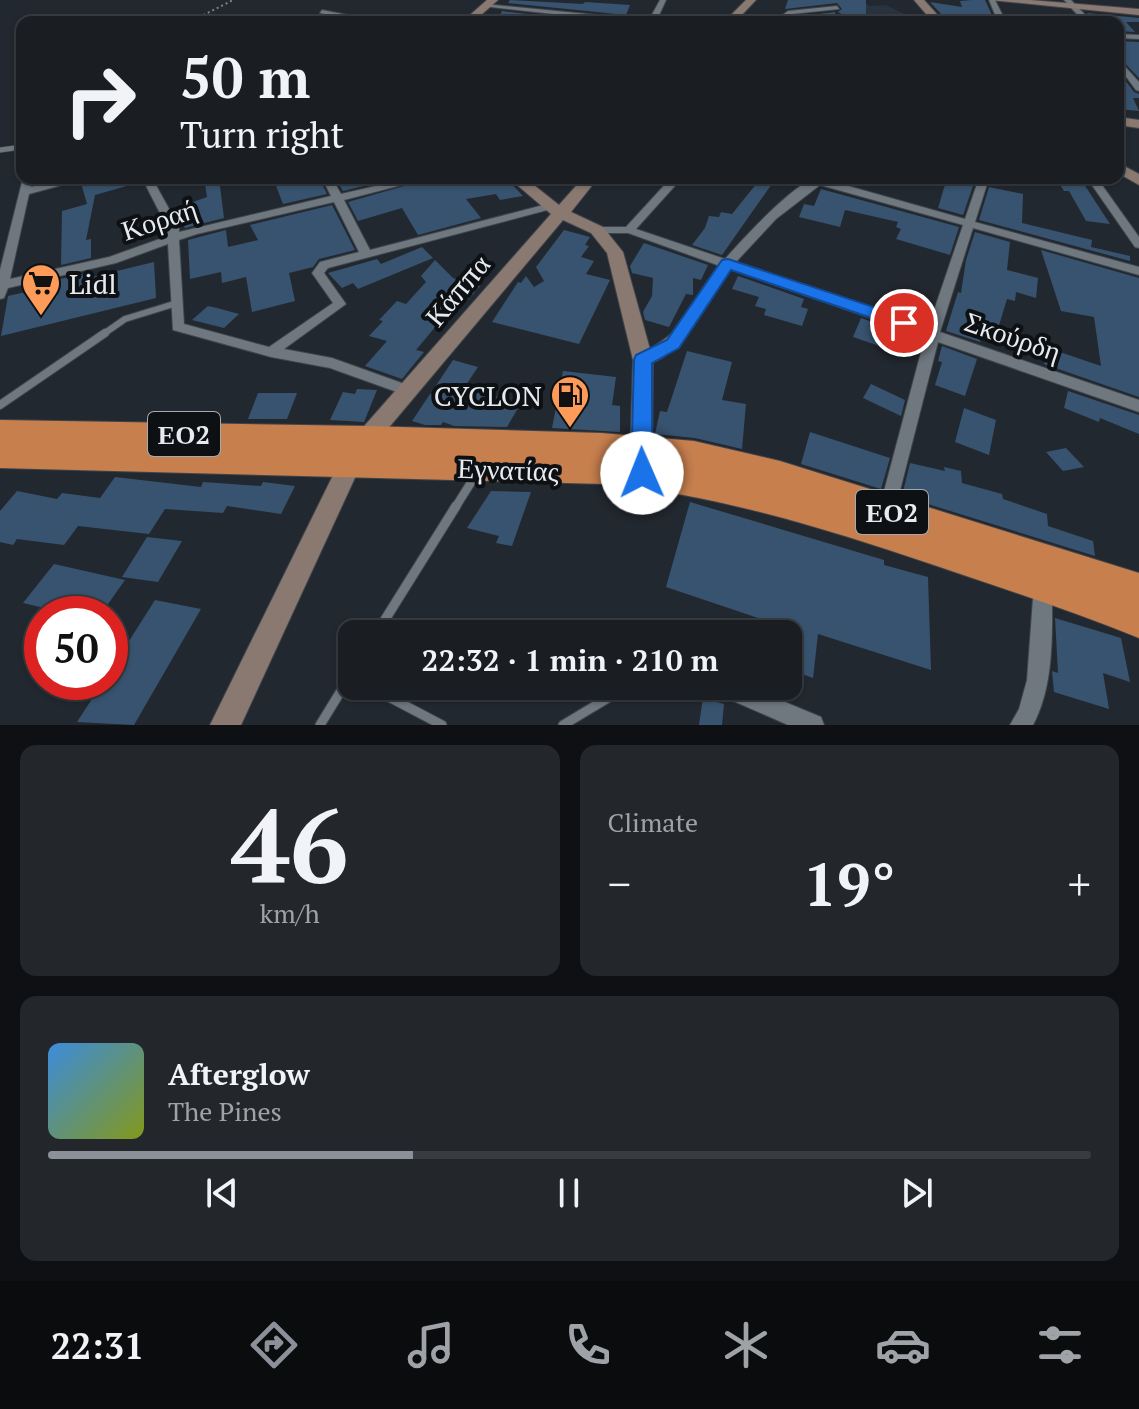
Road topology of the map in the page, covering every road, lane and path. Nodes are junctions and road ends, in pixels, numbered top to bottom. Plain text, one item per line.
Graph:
1 (233, 0) edge
2 (751, 0) edge
3 (919, 0) edge
4 (994, 0) edge
5 (804, 2) dead end
6 (489, 3) edge
7 (1072, 3) edge
8 (836, 4) edge
9 (821, 8) junction
10 (322, 12) dead end
11 (1139, 12) edge
12 (202, 16) edge
13 (348, 16) edge
14 (599, 16) edge
15 (735, 16) edge
16 (785, 16) edge
17 (933, 16) edge
18 (1124, 72) edge
19 (1139, 88) edge
20 (27, 184) edge
21 (58, 184) edge
22 (150, 184) edge
23 (330, 184) edge
24 (398, 184) edge
25 (524, 184) edge
26 (584, 184) edge
27 (671, 184) edge
28 (798, 184) edge
29 (814, 184) edge
30 (837, 184) edge
31 (982, 184) edge
32 (1096, 184) edge
33 (25, 192) junction
34 (804, 192) junction
35 (336, 198) junction
36 (555, 209) junction
37 (968, 224) junction
38 (597, 230) junction
39 (629, 230) junction
40 (15, 234) junction
41 (0, 236) edge
42 (175, 236) junction
43 (1139, 245) edge
44 (366, 254) junction
45 (728, 264) junction
46 (1139, 271) edge
47 (1, 290) edge
48 (177, 303) junction
49 (933, 333) junction
50 (271, 352) junction
51 (643, 360) junction
52 (408, 391) junction
53 (0, 405) edge
54 (1139, 406) edge
55 (0, 432) edge
56 (358, 451) junction
57 (0, 455) edge
58 (641, 461) junction
59 (480, 468) junction
60 (887, 510) junction
61 (1044, 585) junction
62 (1139, 591) edge
63 (1139, 619) edge
64 (385, 620) edge
65 (338, 697) edge
66 (395, 700) edge
67 (605, 700) edge
68 (755, 700) edge
69 (225, 725) edge
70 (320, 725) edge
71 (442, 725) edge
72 (563, 725) edge
73 (813, 725) edge
74 (1021, 725) edge

1 - 12 path
2 - 15 main road
3 - 17 main road
4 - 7 main road
5 - 9 street
6 - 14 street
7 - 11 main road
8 - 9 street
9 - 16 street
10 - 13 street
18 - 19 street
20 - 33 street
21 - 33 street
22 - 42 street
23 - 35 street
24 - 35 street, Κοραή
25 - 36 main road
26 - 36 main road, Κάππα
27 - 39 street
28 - 34 street
29 - 34 street
30 - 37 street
31 - 37 street
32 - 43 street
33 - 40 street
34 - 45 street
35 - 42 street, Κοραή
35 - 44 street
36 - 38 main road
36 - 44 street
36 - 52 main road, Κάππα
37 - 46 street
37 - 49 street
38 - 39 street, Σκούρδη
38 - 51 main road
39 - 45 street, Σκούρδη
40 - 41 street
40 - 47 street
42 - 47 street, Κοραή
42 - 48 street
44 - 50 street
45 - 49 street, Σκούρδη
45 - 51 street
48 - 50 street
48 - 53 lane
49 - 54 street, Σκούρδη
49 - 60 street
50 - 52 street
51 - 58 main road
52 - 56 main road, Κάππα
55 - 56 highway, Εγνατίας / ΕΟ2
56 - 57 highway, Εγνατίας / ΕΟ2
56 - 58 highway, Εγνατίας / ΕΟ2
56 - 59 highway, Εγνατίας / ΕΟ2
56 - 69 main road, Κάππα
58 - 59 highway, Εγνατίας / ΕΟ2
58 - 60 highway, Εγνατίας / ΕΟ2
58 - 61 highway, Εγνατίας / ΕΟ2
59 - 64 lane
60 - 62 highway, Εγνατίας / ΕΟ2
61 - 63 highway, Εγνατίας / ΕΟ2
61 - 74 street
65 - 70 lane
66 - 71 lane
67 - 72 lane
68 - 73 street

